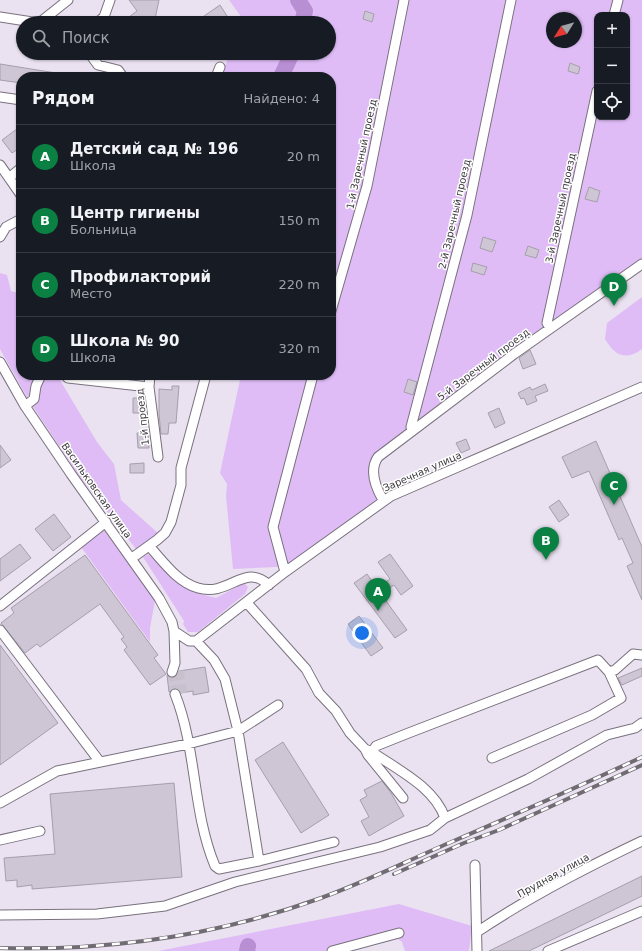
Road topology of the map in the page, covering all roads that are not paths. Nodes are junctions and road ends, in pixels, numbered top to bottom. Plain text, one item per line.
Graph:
1 (68, 0) edge
2 (110, 0) edge
3 (404, 0) edge
4 (512, 0) edge
5 (618, 0) edge
6 (615, 12) edge
7 (49, 16) edge
8 (104, 16) edge
9 (0, 17) edge
10 (16, 19) edge
11 (94, 60) edge
12 (220, 67) dead end
13 (119, 72) edge
14 (218, 72) edge
15 (0, 97) edge
16 (16, 99) edge
17 (594, 105) edge
18 (0, 164) edge
19 (16, 172) edge
20 (9, 178) junction
21 (16, 188) edge
22 (16, 222) edge
23 (0, 237) edge
24 (642, 264) edge
25 (336, 294) edge
26 (550, 328) junction
27 (0, 362) edge
28 (39, 380) edge
29 (86, 380) edge
30 (150, 380) edge
31 (205, 380) edge
32 (312, 380) edge
33 (149, 387) junction
34 (642, 387) edge
35 (25, 406) junction
36 (412, 431) junction
37 (158, 456) dead end
38 (383, 500) junction
39 (106, 522) junction
40 (149, 546) junction
41 (132, 558) junction
42 (285, 572) junction
43 (269, 585) junction
44 (247, 603) junction
45 (0, 606) edge
46 (0, 630) edge
47 (174, 631) junction
48 (196, 641) junction
49 (642, 654) edge
50 (175, 669) tunnel mouth
51 (609, 672) junction
52 (179, 693) tunnel mouth
53 (278, 705) dead end
54 (642, 723) edge
55 (238, 731) junction
56 (188, 744) junction
57 (369, 750) junction
58 (492, 758) dead end
59 (100, 762) junction
60 (403, 798) dead end
61 (0, 803) edge
62 (445, 818) junction
63 (40, 831) dead end
64 (0, 840) edge
65 (642, 841) edge
66 (334, 842) dead end
67 (258, 861) junction
68 (475, 865) dead end
69 (642, 911) edge
70 (0, 915) edge
71 (477, 932) junction
72 (399, 933) dead end
73 (332, 951) edge
74 (476, 951) edge
75 (548, 951) edge

1 - 7 street
2 - 8 street
3 - 25 street, 1-й Заречный проезд
4 - 36 street, 2-й Заречный проезд
5 - 6 street
9 - 10 street
11 - 13 street
12 - 14 street
15 - 16 street
17 - 26 street, 3-й Заречный проезд
18 - 20 street
19 - 20 street
20 - 21 street
22 - 23 street
24 - 26 street, 5-й Заречный проезд
26 - 36 street, 5-й Заречный проезд
27 - 35 street, Васильковская улица
28 - 35 street
29 - 33 street
30 - 33 street, 1-й проезд
31 - 40 street
32 - 42 street
33 - 37 street, 1-й проезд
34 - 38 street, Заречная улица
35 - 39 street, Васильковская улица
36 - 38 street, 5-й Заречный проезд
38 - 42 street, Заречная улица
39 - 41 street, Васильковская улица
39 - 45 street
40 - 41 street
40 - 43 street
41 - 47 street, Васильковская улица
42 - 43 street, Заречная улица
43 - 44 street, Заречная улица
44 - 48 street, Заречная улица
44 - 57 street
46 - 59 street
47 - 48 street
47 - 50 street, Васильковская улица
48 - 55 street
49 - 51 street
51 - 57 street
51 - 58 street
52 - 56 street
53 - 55 street
54 - 62 street
55 - 56 street
55 - 67 street
56 - 59 street
56 - 67 street
57 - 60 street
57 - 62 street
59 - 61 street
62 - 70 street
63 - 64 street
65 - 71 street, Прудная улица
66 - 67 street
68 - 71 street
69 - 75 street
71 - 74 street
72 - 73 street

